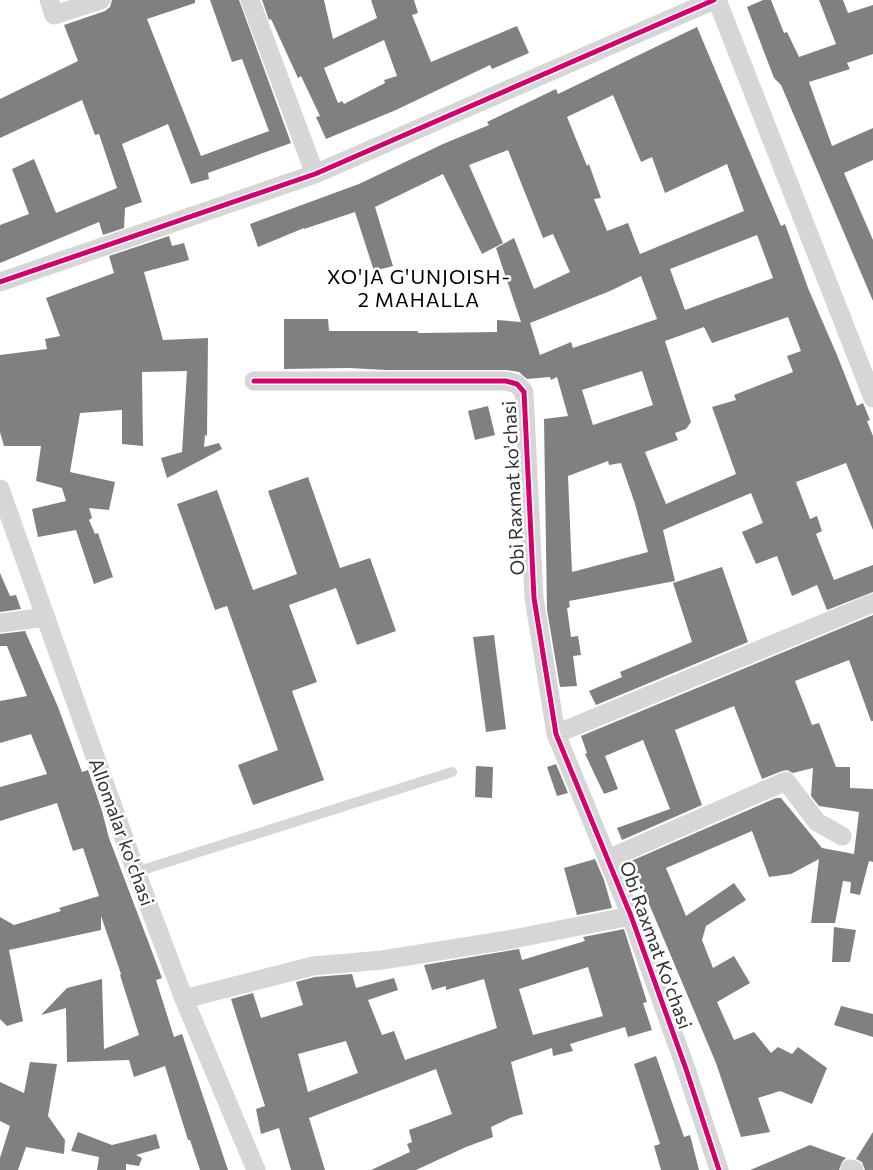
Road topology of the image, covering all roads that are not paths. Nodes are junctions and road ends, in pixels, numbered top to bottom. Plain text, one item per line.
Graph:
1 (49, 0) edge
2 (101, 0) edge
3 (250, 0) edge
4 (715, 0) edge
5 (315, 174) junction
6 (0, 282) edge
7 (254, 381) dead end
8 (873, 398) edge
9 (0, 489) edge
10 (873, 603) edge
11 (46, 617) junction
12 (0, 623) edge
13 (556, 734) junction
14 (452, 772) dead end
15 (842, 836) dead end
16 (608, 859) junction
17 (136, 872) junction
18 (631, 916) junction
19 (184, 999) junction
20 (256, 1170) edge
21 (719, 1170) edge

1 - 2 street
3 - 5 street
4 - 5 street
4 - 8 street
5 - 6 street
7 - 13 street, Obi Raxmat ko'chasi
9 - 11 street, Allomalar ko'chasi
10 - 13 street
11 - 12 street
11 - 17 street, Allomalar ko'chasi
13 - 16 street, Obi Raxmat Ko'chasi
14 - 17 lane
15 - 16 street
16 - 18 street, Obi Raxmat Ko'chasi
17 - 19 street, Allomalar ko'chasi
18 - 19 street
18 - 21 street, Obi Raxmat Ko'chasi
19 - 20 street, Allomalar ko'chasi

